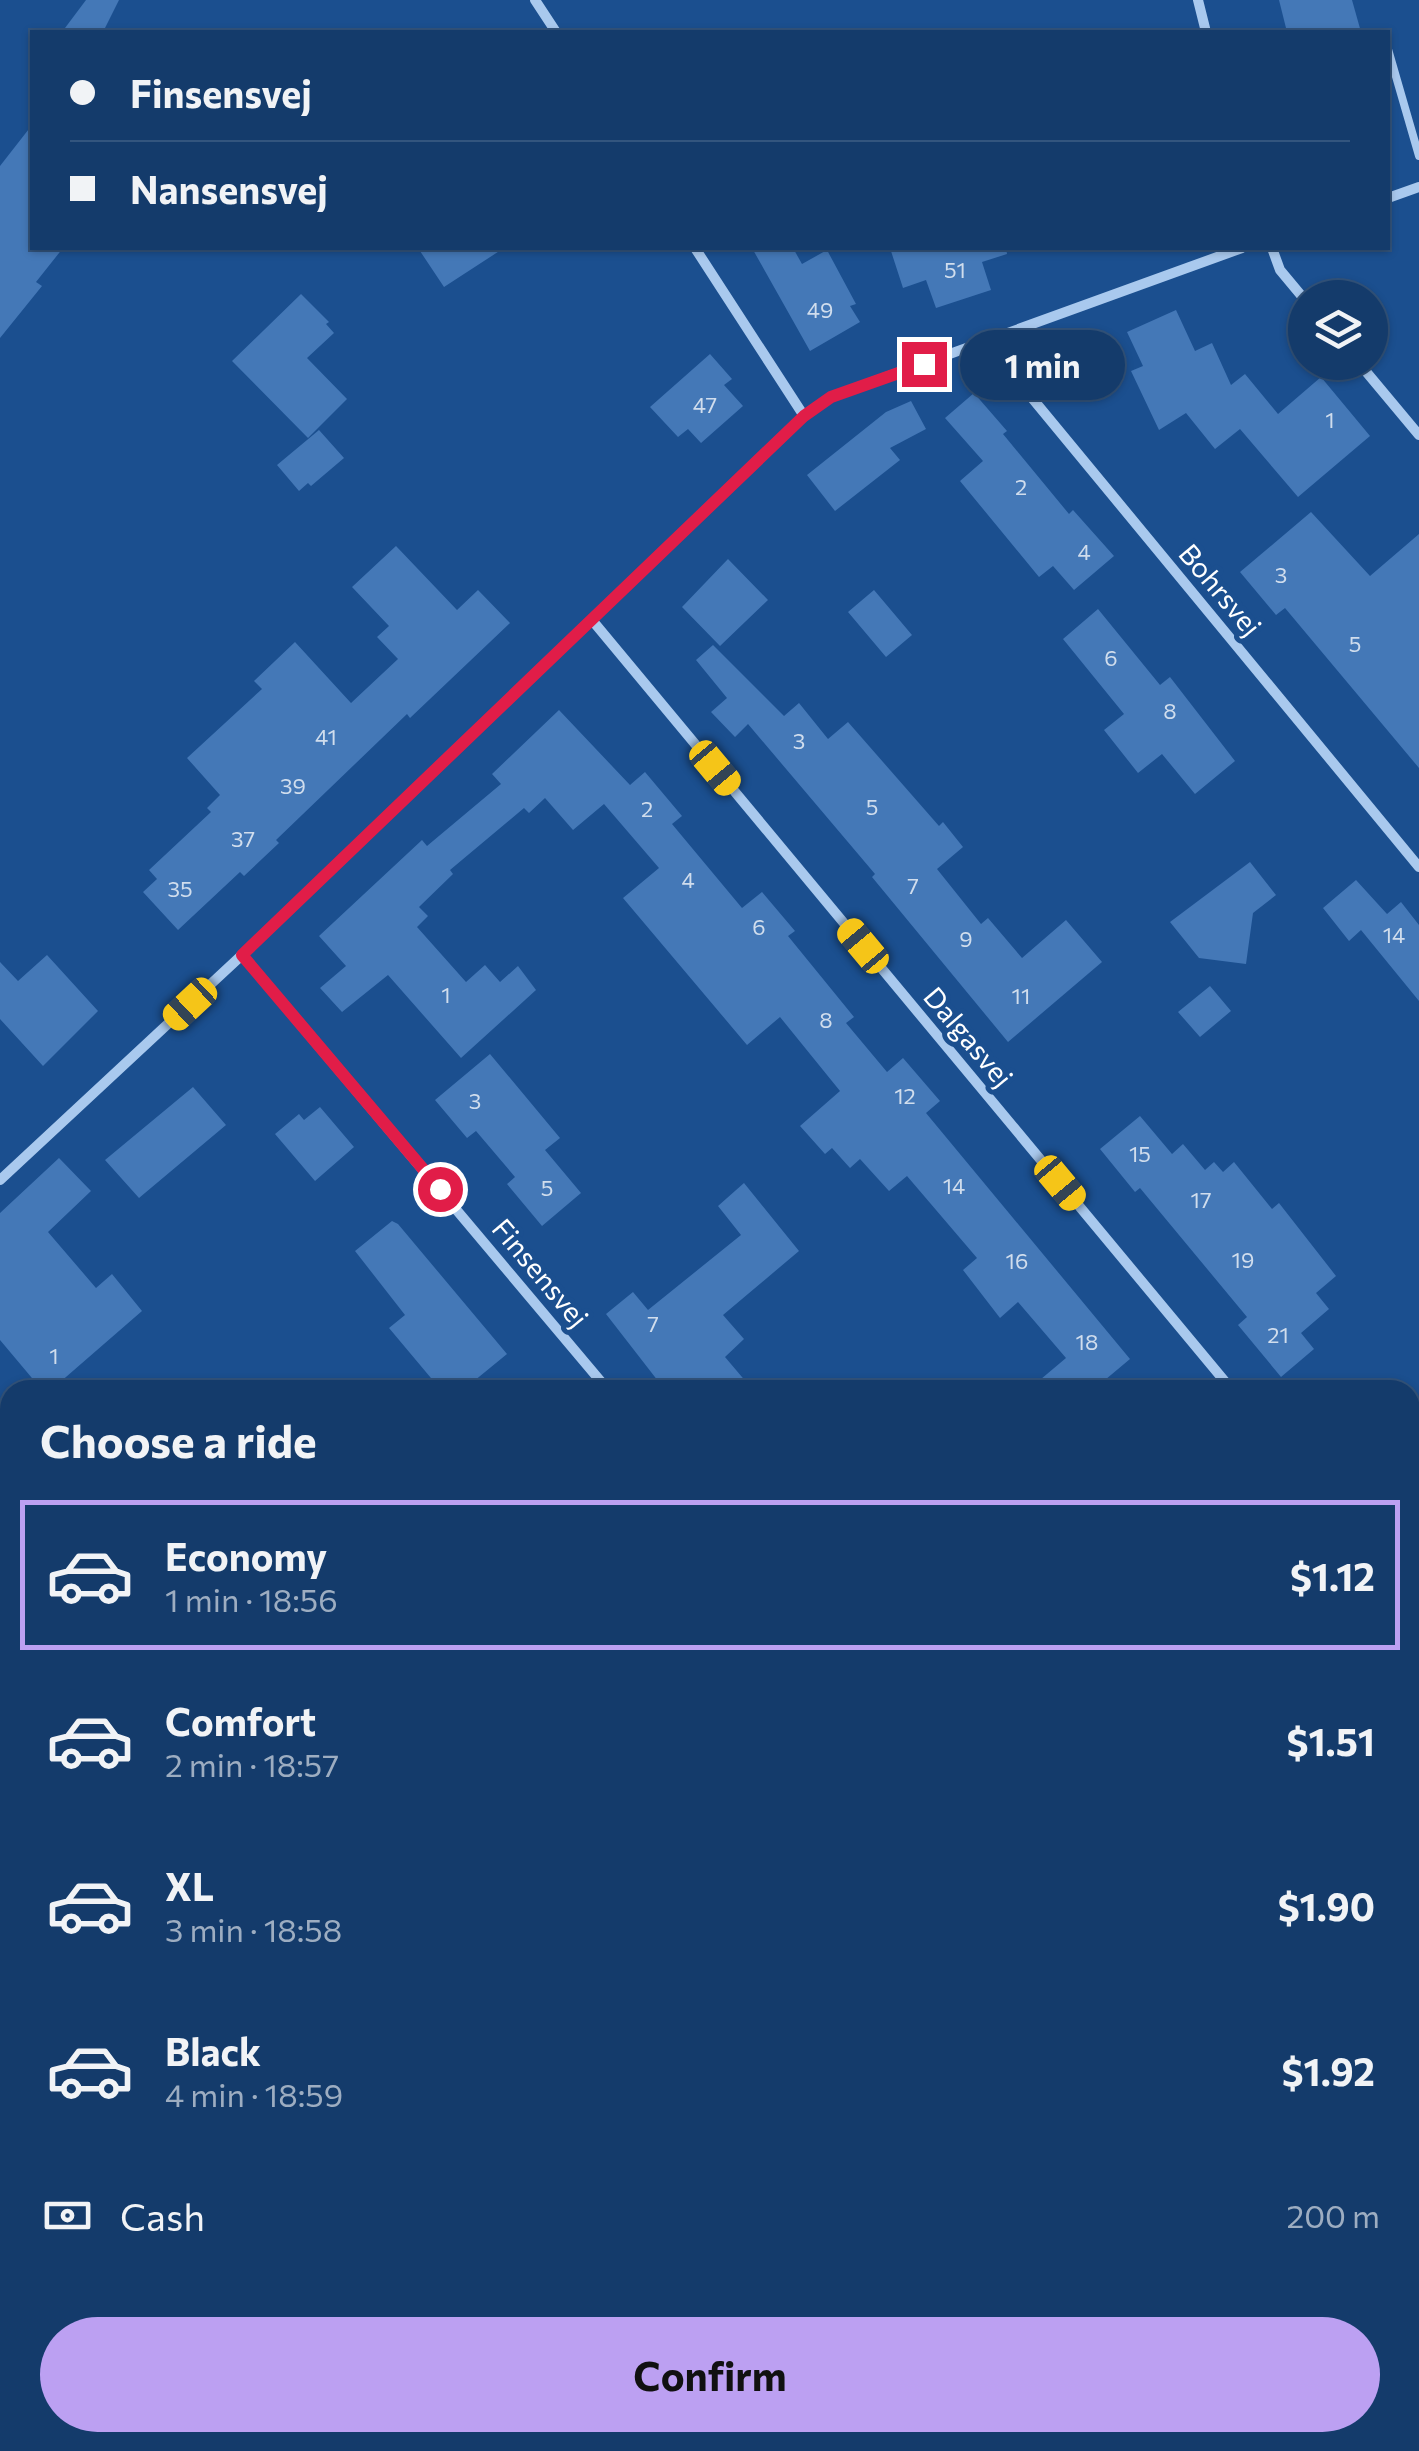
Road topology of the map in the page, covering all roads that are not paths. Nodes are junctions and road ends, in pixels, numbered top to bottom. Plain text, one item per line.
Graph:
1 (535, 0) edge
2 (1198, 0) edge
3 (555, 30) edge
4 (1206, 30) edge
5 (1390, 56) edge
6 (1419, 156) edge
7 (1419, 187) edge
8 (1390, 197) edge
9 (696, 250) edge
10 (1237, 250) edge
11 (1273, 250) edge
12 (1288, 280) edge
13 (985, 342) junction
14 (1373, 380) edge
15 (804, 416) junction
16 (1419, 435) edge
17 (592, 620) junction
18 (1419, 867) edge
19 (242, 955) junction
20 (0, 1180) edge
21 (600, 1380) edge
22 (1224, 1380) edge

1 - 3 street
2 - 4 street
5 - 6 lane
7 - 8 street
9 - 15 street
10 - 13 street
11 - 12 street
13 - 15 street
13 - 18 street, Bohrsvej
14 - 16 street
15 - 17 street
17 - 19 street
17 - 22 street, Dalgasvej
19 - 20 street
19 - 21 street, Finsensvej

